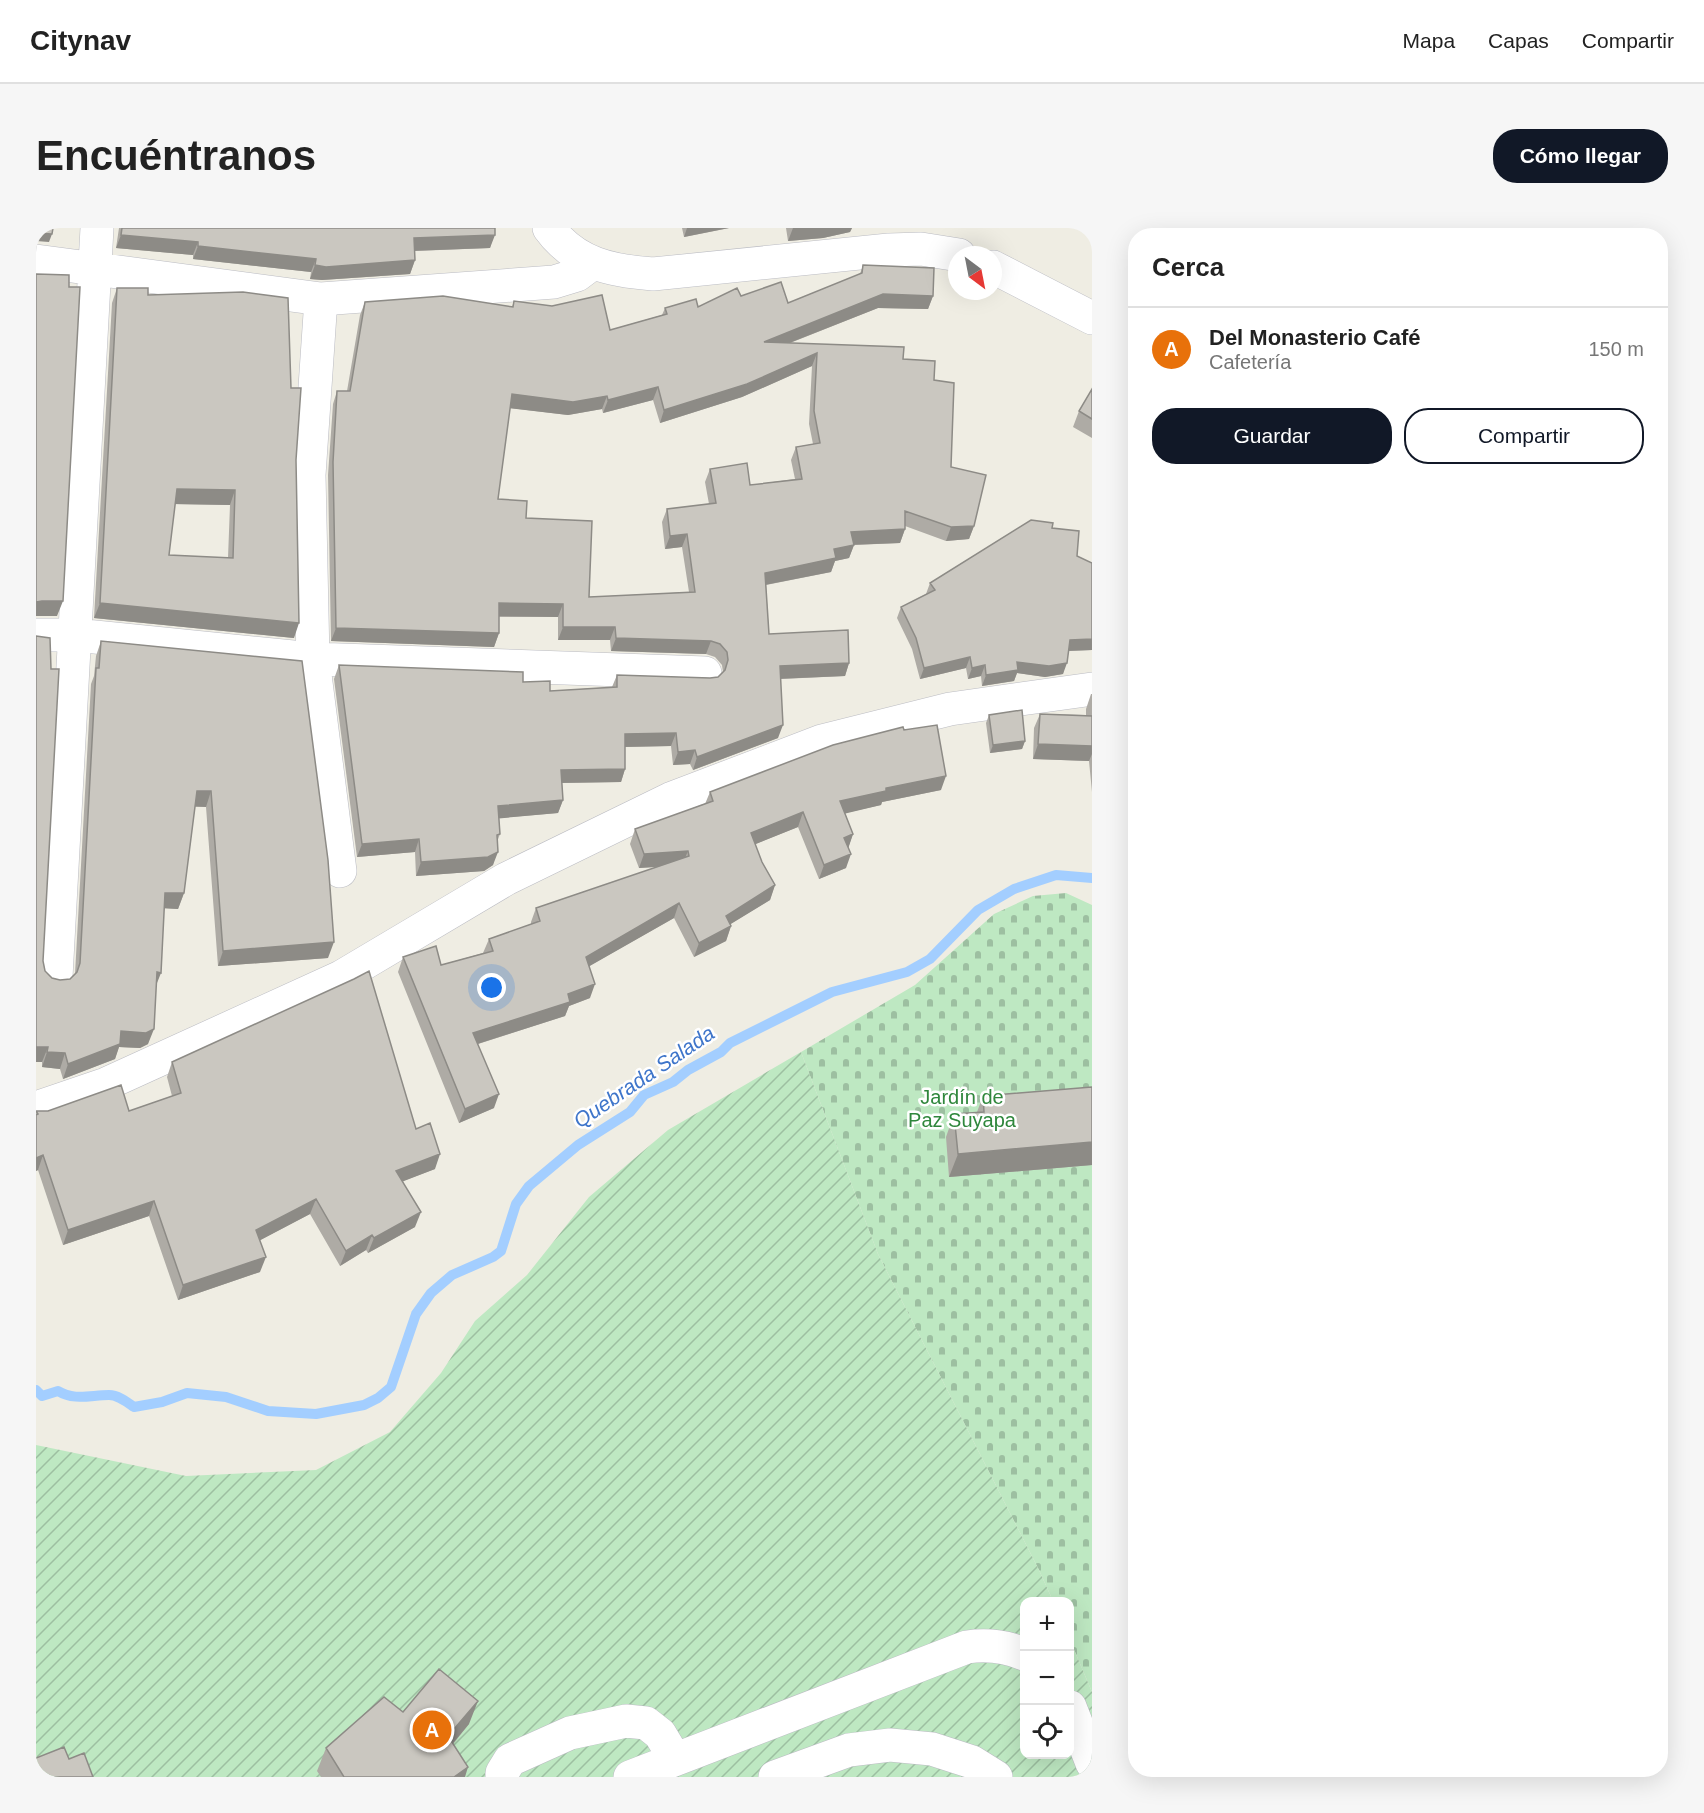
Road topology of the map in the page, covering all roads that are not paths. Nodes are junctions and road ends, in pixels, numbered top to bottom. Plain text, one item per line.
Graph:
1 (97, 228) edge
2 (549, 228) edge
3 (948, 253) edge
4 (36, 261) edge
5 (593, 263) junction
6 (95, 268) junction
7 (1002, 272) edge
8 (321, 299) junction
9 (1092, 318) edge
10 (36, 634) edge
11 (75, 635) junction
12 (313, 659) junction
13 (705, 672) dead end
14 (1092, 689) edge
15 (340, 872) dead end
16 (56, 976) edge
17 (36, 1108) edge
18 (1020, 1653) edge
19 (1074, 1717) edge
20 (675, 1759) junction
21 (1092, 1763) edge
22 (502, 1777) edge
23 (630, 1777) edge
24 (775, 1777) edge
25 (996, 1777) edge

1 - 6 street
2 - 5 street
3 - 5 street
4 - 6 street
5 - 8 street
6 - 8 street
6 - 11 street
7 - 9 street
8 - 12 street
10 - 11 street
11 - 12 street
11 - 16 street
12 - 13 street
12 - 15 street
14 - 17 street
18 - 20 street
19 - 21 street
20 - 22 street
20 - 23 street
24 - 25 street

